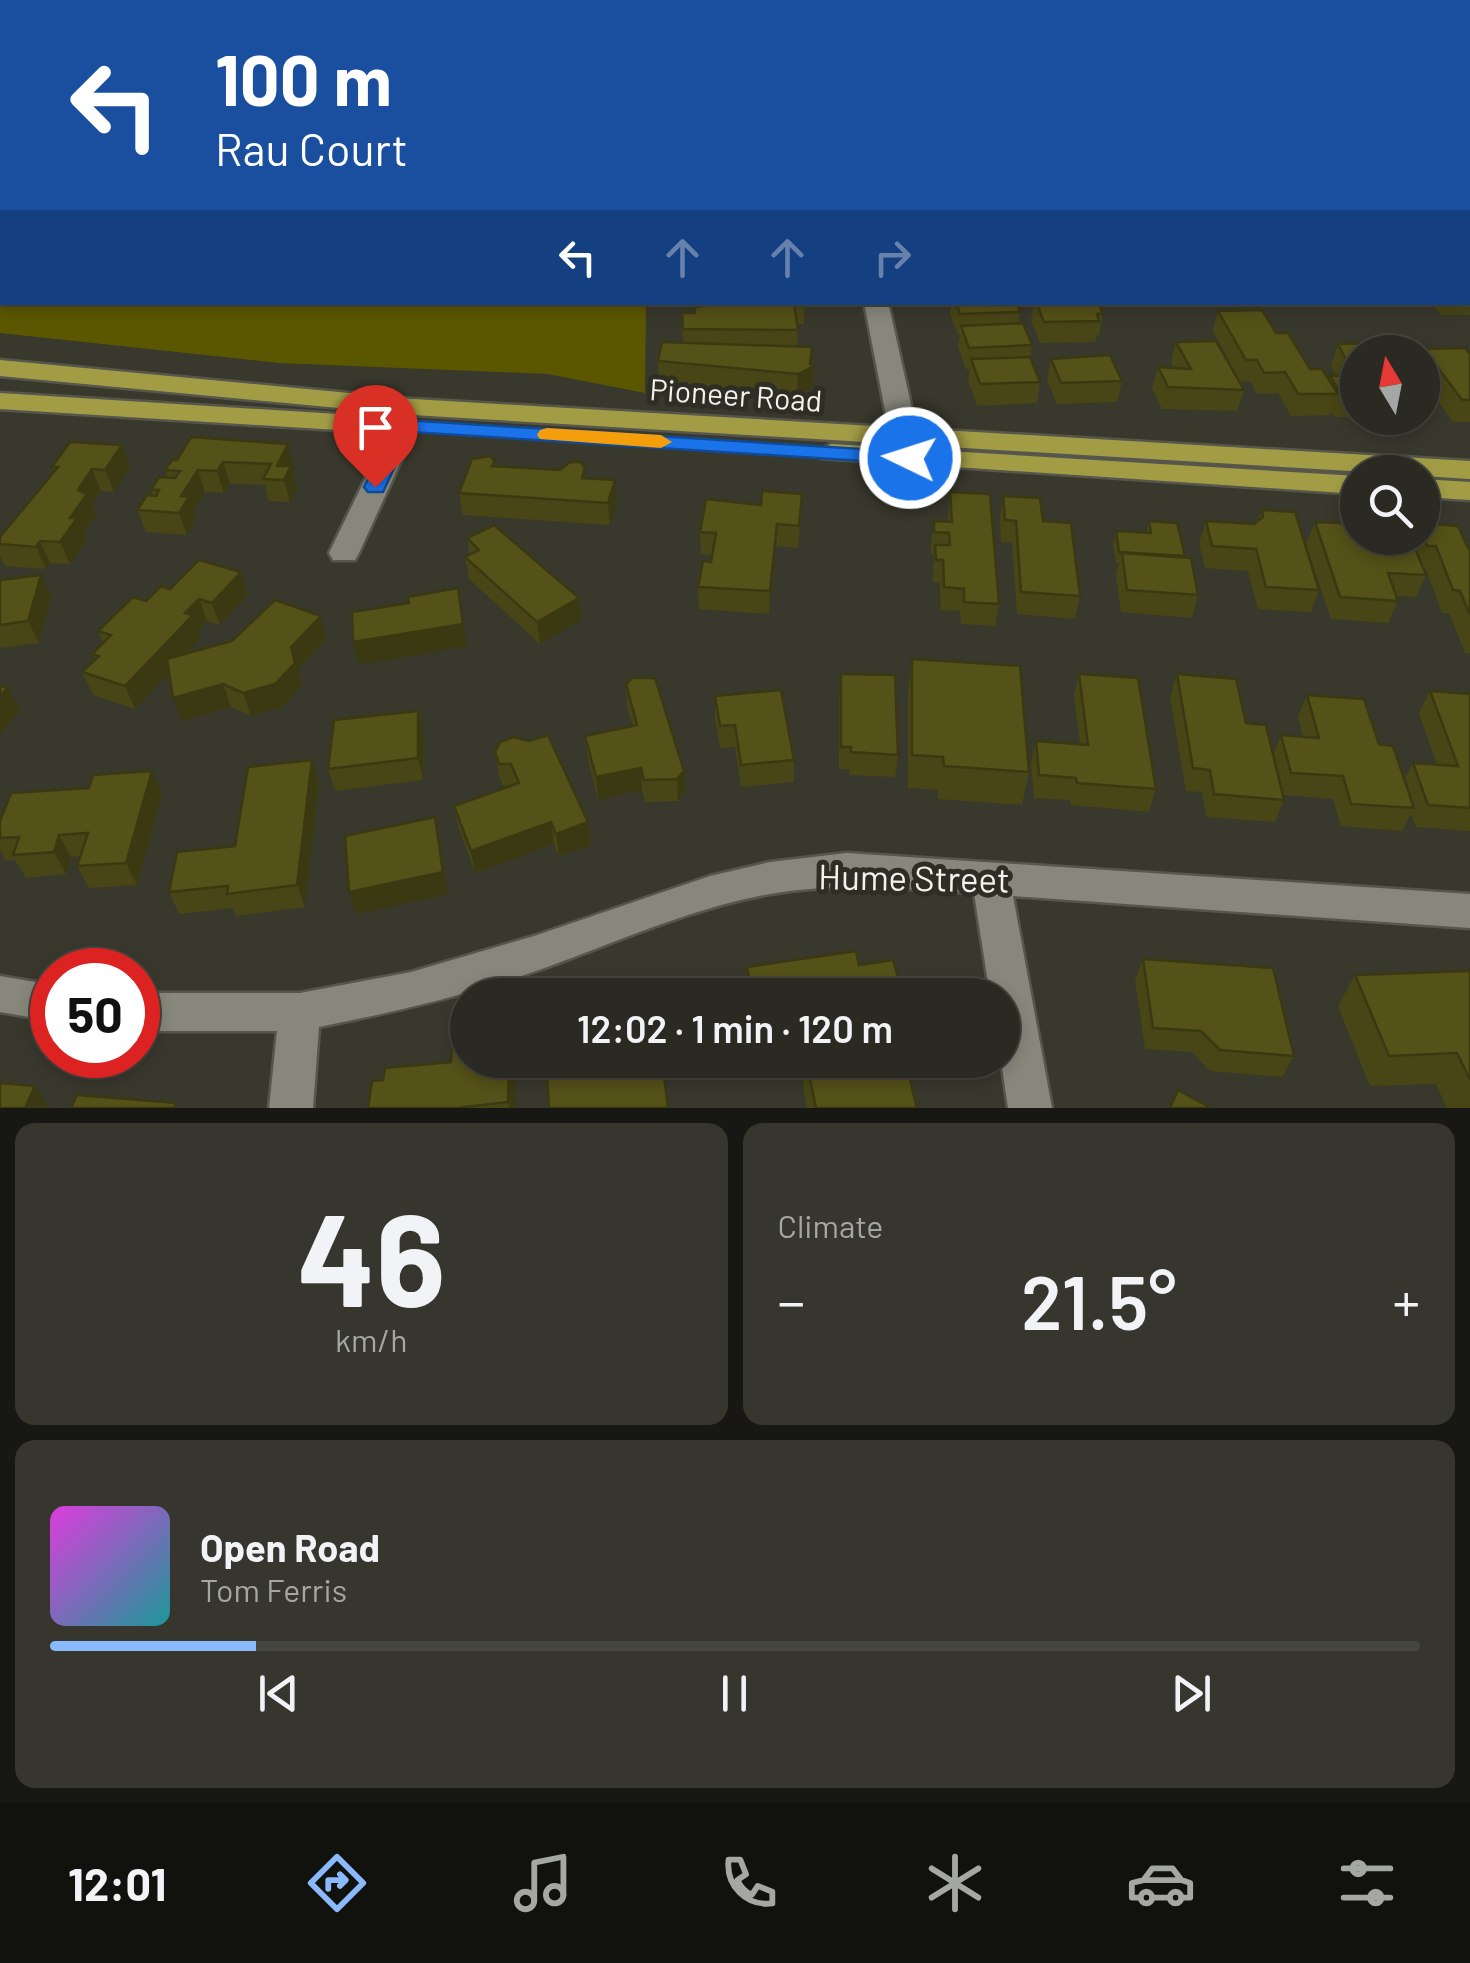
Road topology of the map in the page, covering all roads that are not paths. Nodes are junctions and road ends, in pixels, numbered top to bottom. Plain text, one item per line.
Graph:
1 (877, 305) edge
2 (4, 374) edge
3 (0, 400) edge
4 (408, 416) junction
5 (907, 447) junction
6 (1470, 470) edge
7 (1340, 483) edge
8 (1440, 489) edge
9 (1470, 491) edge
10 (344, 553) dead end
11 (990, 876) junction
12 (1470, 911) edge
13 (0, 994) edge
14 (30, 999) edge
15 (160, 1012) edge
16 (300, 1012) junction
17 (291, 1108) edge
18 (1030, 1108) edge

1 - 5 street
2 - 4 main road, Pioneer Road
3 - 4 main road, Pioneer Road
4 - 5 main road, Pioneer Road
4 - 10 street
5 - 6 main road, Pioneer Road
5 - 7 main road, Pioneer Road
8 - 9 main road
11 - 12 street, Hume Street
11 - 16 street, Hume Street
11 - 18 street
13 - 14 street
15 - 16 street, Hume Street
16 - 17 street

